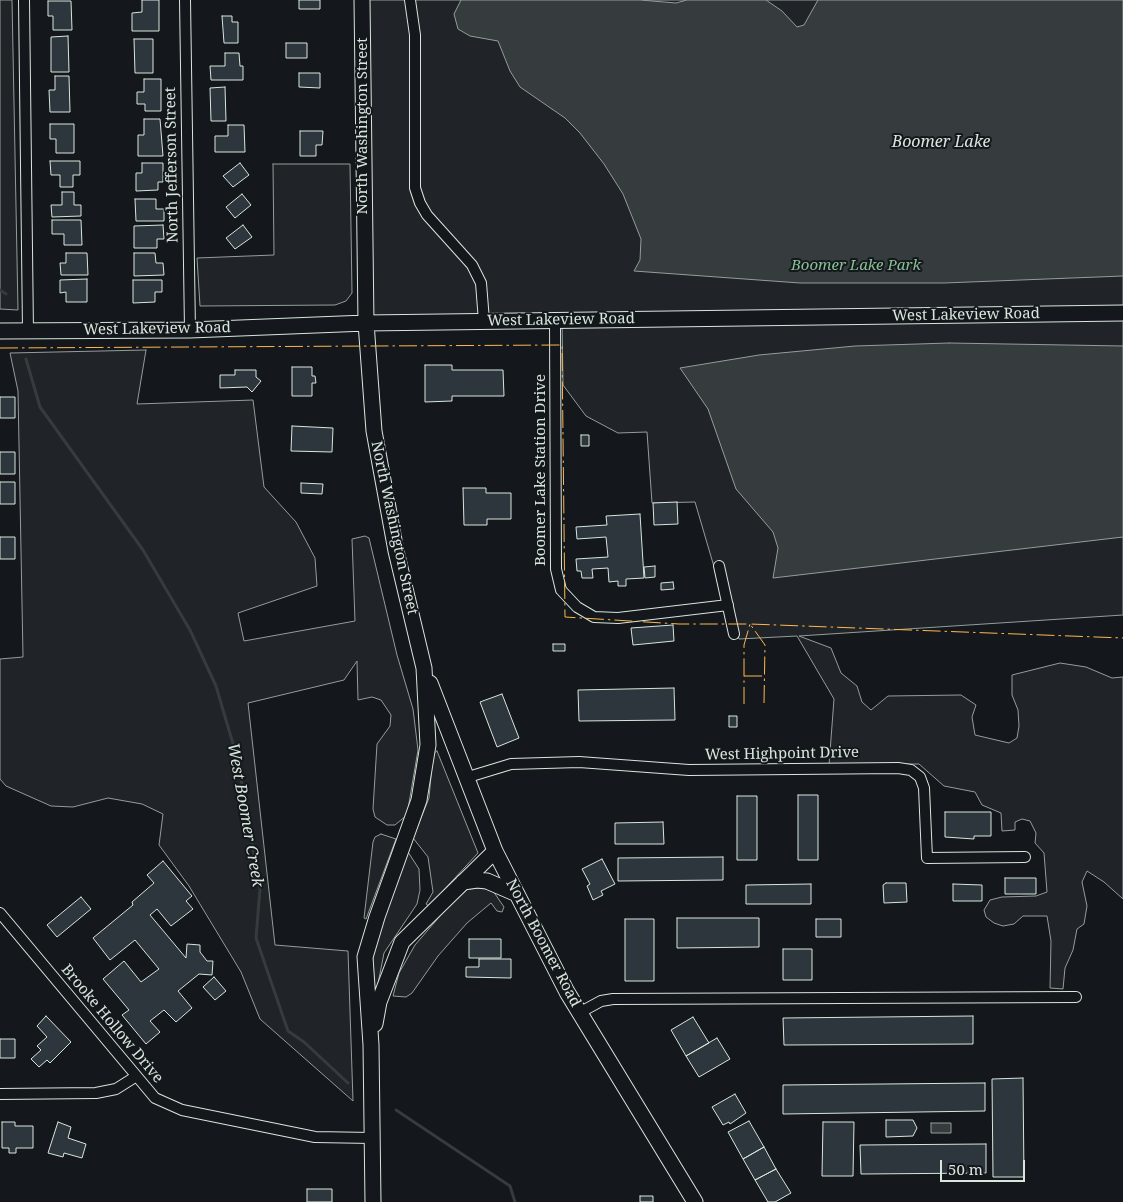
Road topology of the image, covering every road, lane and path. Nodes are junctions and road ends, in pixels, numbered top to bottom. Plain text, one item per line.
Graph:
1 (24, 0) edge
2 (185, 0) edge
3 (362, 0) edge
4 (410, 0) edge
5 (1123, 313) edge
6 (555, 320) junction
7 (484, 322) junction
8 (366, 323) junction
9 (190, 330) junction
10 (0, 331) edge
11 (28, 331) junction
12 (719, 566) dead end
13 (728, 605) junction
14 (734, 634) dead end
15 (424, 668) junction
16 (465, 778) junction
17 (495, 851) junction
18 (1025, 857) dead end
19 (463, 882) junction
20 (517, 894) junction
21 (0, 913) edge
22 (1076, 997) dead end
23 (579, 1013) junction
24 (371, 1045) junction
25 (135, 1077) junction
26 (0, 1094) edge
27 (372, 1138) junction
28 (373, 1202) edge
29 (695, 1202) edge

1 - 11 street
2 - 9 street, North Jefferson Street
3 - 8 main road, North Washington Street
4 - 7 street
5 - 6 main road, West Lakeview Road
6 - 7 main road, West Lakeview Road
6 - 13 street, Boomer Lake Station Drive
7 - 8 main road, West Lakeview Road
8 - 9 main road, West Lakeview Road
8 - 15 main road, North Washington Street
9 - 11 main road, West Lakeview Road
10 - 11 main road, West Lakeview Road
12 - 13 street
13 - 14 street
15 - 16 main road, North Boomer Road
15 - 24 main road, North Washington Street
16 - 17 main road, North Boomer Road
16 - 18 street, West Highpoint Drive
17 - 19 main road, North Washington Street
17 - 20 main road, North Boomer Road
19 - 20 main road
19 - 24 main road, North Washington Street
20 - 23 main road, North Boomer Road
21 - 25 street, Brooke Hollow Drive
22 - 23 street
23 - 29 main road, North Boomer Road
24 - 27 main road, North Washington Street
25 - 26 street
25 - 27 street, Brooke Hollow Drive
27 - 28 main road, North Washington Street

